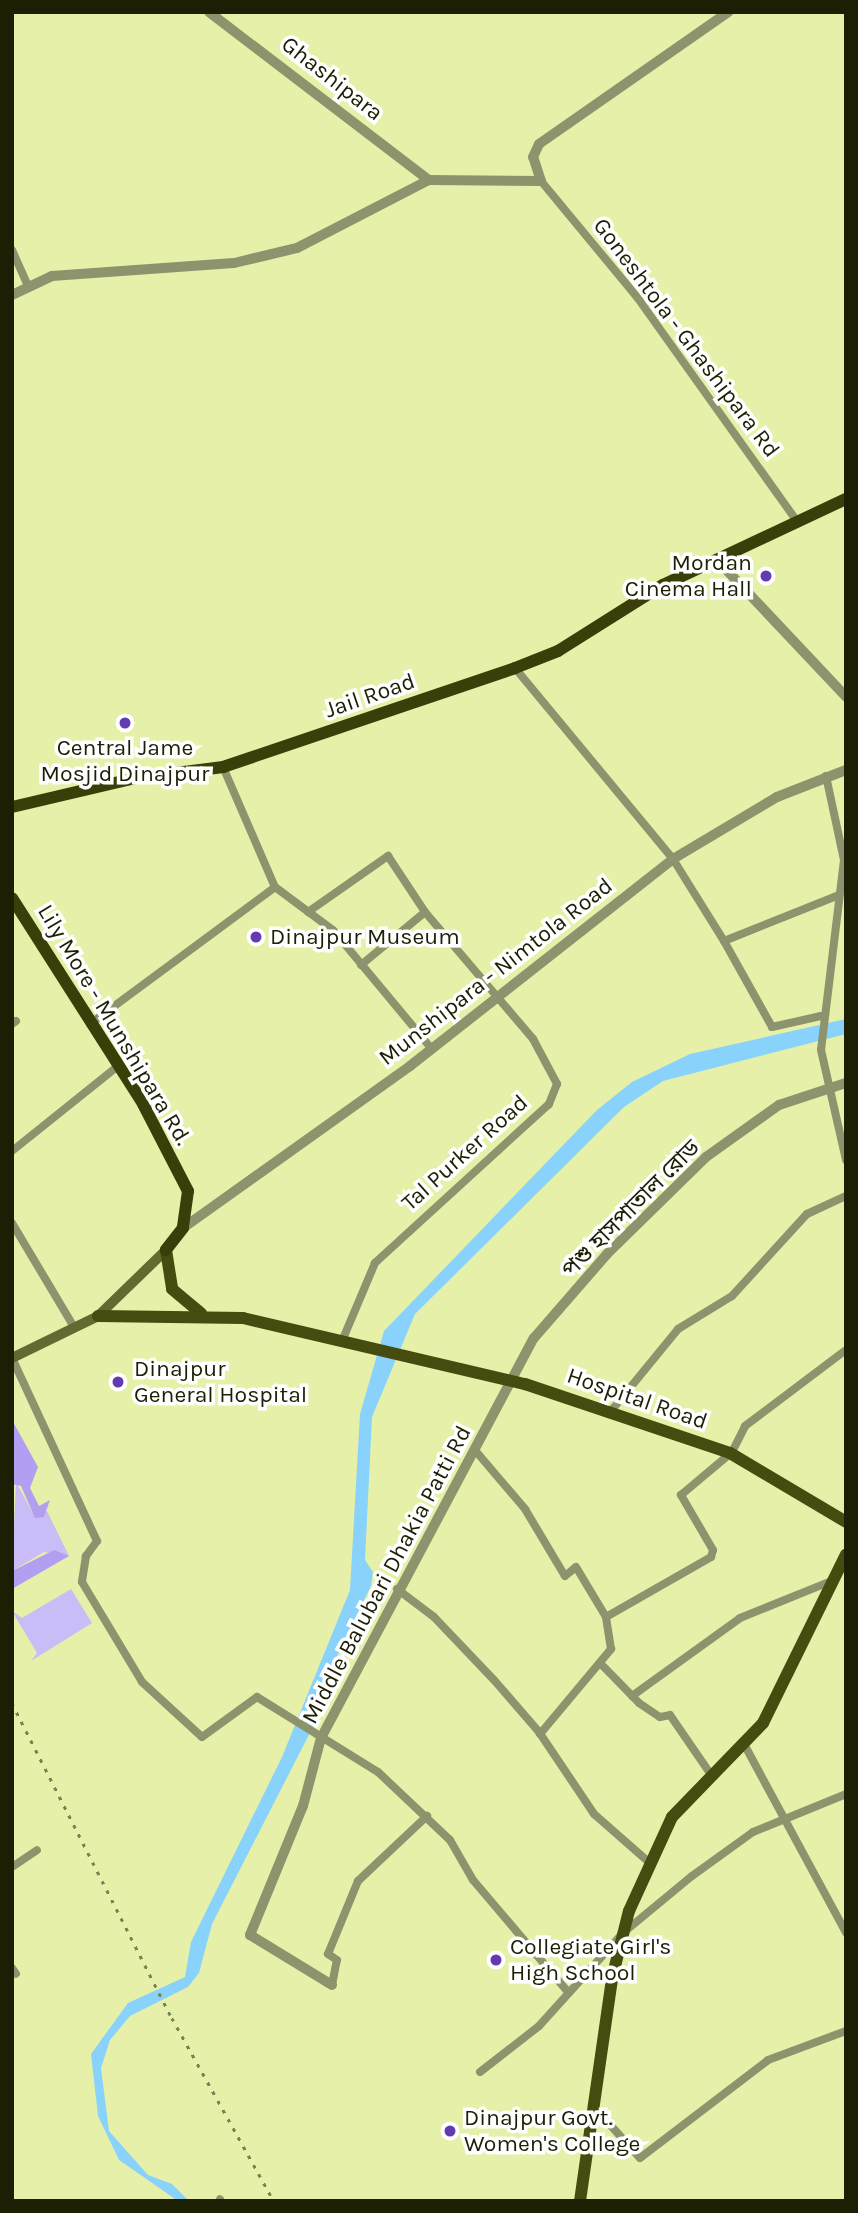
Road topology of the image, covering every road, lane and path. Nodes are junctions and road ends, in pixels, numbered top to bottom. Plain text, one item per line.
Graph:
1 (209, 12) edge
2 (728, 12) edge
3 (429, 180) junction
4 (541, 181) junction
5 (12, 250) edge
6 (28, 286) junction
7 (12, 295) edge
8 (846, 499) edge
9 (797, 521) junction
10 (719, 562) junction
11 (515, 668) junction
12 (846, 697) edge
13 (223, 767) junction
14 (846, 771) edge
15 (825, 776) junction
16 (12, 807) edge
17 (673, 859) junction
18 (275, 887) junction
19 (839, 895) junction
20 (12, 898) edge
21 (307, 912) junction
22 (425, 912) junction
23 (724, 942) junction
24 (361, 965) junction
25 (495, 996) junction
26 (821, 1019) junction
27 (90, 1024) junction
28 (431, 1048) junction
29 (118, 1066) junction
30 (846, 1083) edge
31 (827, 1089) junction
32 (12, 1152) edge
33 (846, 1160) edge
34 (846, 1196) edge
35 (12, 1223) edge
36 (183, 1227) junction
37 (166, 1250) junction
38 (98, 1315) junction
39 (204, 1315) junction
40 (74, 1327) junction
41 (342, 1340) junction
42 (846, 1350) edge
43 (12, 1358) edge
44 (512, 1381) junction
45 (611, 1411) junction
46 (474, 1449) junction
47 (730, 1453) junction
48 (846, 1522) edge
49 (846, 1554) edge
50 (834, 1580) junction
51 (397, 1589) junction
52 (606, 1617) junction
53 (600, 1663) junction
54 (632, 1696) junction
55 (540, 1734) junction
56 (321, 1738) junction
57 (744, 1744) junction
58 (712, 1776) junction
59 (846, 1794) edge
60 (426, 1816) junction
61 (784, 1818) junction
62 (37, 1850) dead end
63 (652, 1865) junction
64 (12, 1867) edge
65 (623, 1933) junction
66 (846, 1933) edge
67 (332, 1985) joint
68 (569, 1993) junction
69 (846, 2031) edge
70 (480, 2071) dead end
71 (595, 2108) junction
72 (580, 2201) edge

1 - 3 street, Ghashipara
2 - 4 street
3 - 4 street
3 - 6 street
4 - 9 street, Goneshtola - Ghashipara Rd
5 - 6 street
6 - 7 street
8 - 9 highway, Jail Road
9 - 10 highway, Jail Road
10 - 11 highway, Jail Road
10 - 12 street
11 - 13 highway, Jail Road
11 - 17 street
13 - 16 highway, Jail Road
13 - 18 street
14 - 15 street, Munshipara - Nimtola Road
15 - 17 street, Munshipara - Nimtola Road
15 - 19 street
17 - 23 street
17 - 25 street, Munshipara - Nimtola Road
18 - 21 street
18 - 27 street
19 - 23 street
19 - 26 street
20 - 27 highway, Lily More - Munshipara Rd.
21 - 22 street, Tal Purker Road
21 - 24 street
22 - 24 street
22 - 25 street, Tal Purker Road
23 - 26 street
24 - 28 street
25 - 28 street, Munshipara - Nimtola Road
25 - 41 street, Tal Purker Road
26 - 31 street
27 - 29 highway, Lily More - Munshipara Rd.
28 - 36 street, Munshipara - Nimtola Road
29 - 32 street
29 - 36 highway, Lily More - Munshipara Rd.
30 - 31 street, পশু হাসপাতাল রোড
31 - 33 street
31 - 44 street, পশু হাসপাতাল রোড
34 - 45 street
35 - 40 street
36 - 37 highway, Lily More - Munshipara Rd.
37 - 38 main road
37 - 39 main road
38 - 39 main road, Hospital Road
38 - 40 main road
39 - 41 main road, Hospital Road
40 - 43 main road
41 - 44 main road, Hospital Road
42 - 47 street
43 - 56 street
44 - 45 main road, Hospital Road
44 - 46 street, Middle Balubari Dhakia Patti Rd
45 - 47 main road, Hospital Road
46 - 51 street, Middle Balubari Dhakia Patti Rd
46 - 52 street
47 - 48 main road, Hospital Road
47 - 52 street
49 - 50 main road
50 - 54 street
50 - 57 main road
51 - 55 street
51 - 56 street, Middle Balubari Dhakia Patti Rd
52 - 53 street
53 - 54 street
53 - 55 street
54 - 58 street
55 - 63 street
56 - 60 street
56 - 67 street, Middle Balubari Dhakia Patti Rd
57 - 58 main road
57 - 61 street
58 - 63 main road
59 - 61 street
60 - 67 street
60 - 68 street
61 - 65 street
61 - 66 street
62 - 64 street
63 - 65 main road
65 - 68 street
65 - 71 main road
68 - 70 street
69 - 71 street
71 - 72 main road

